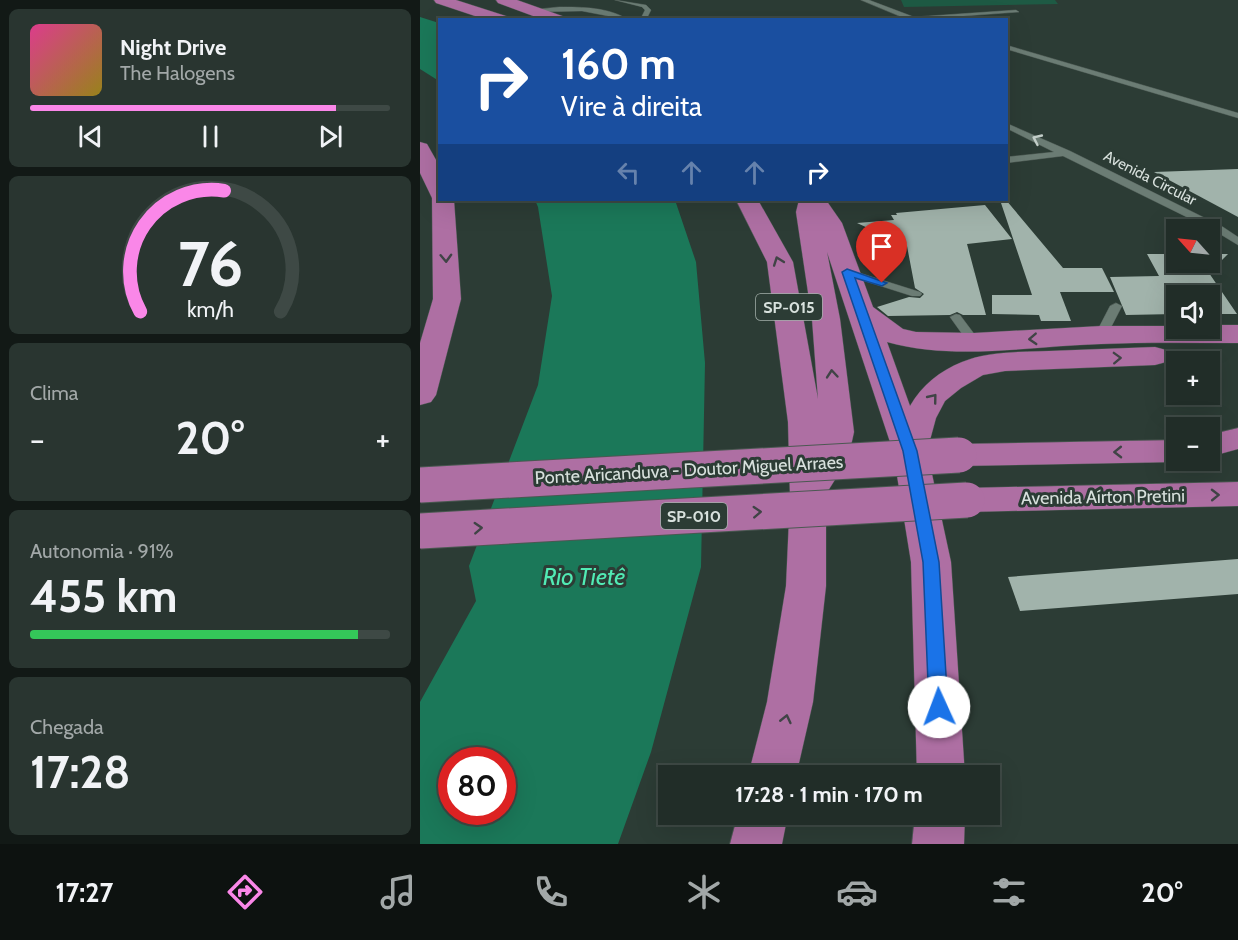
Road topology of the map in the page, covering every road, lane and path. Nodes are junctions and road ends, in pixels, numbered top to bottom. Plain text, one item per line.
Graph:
1 (441, 0) edge
2 (503, 0) edge
3 (618, 0) edge
4 (864, 0) edge
5 (535, 10) junction
6 (1016, 12) dead end
7 (498, 18) edge
8 (555, 18) edge
9 (621, 18) edge
10 (644, 18) edge
11 (912, 18) edge
12 (929, 18) edge
13 (1008, 48) edge
14 (1238, 116) edge
15 (1008, 126) edge
16 (420, 148) edge
17 (1067, 153) junction
18 (1008, 160) edge
19 (438, 188) edge
20 (442, 201) edge
21 (748, 201) edge
22 (810, 201) edge
23 (817, 201) edge
24 (1238, 242) edge
25 (847, 272) junction
26 (916, 294) dead end
27 (1116, 306) dead end
28 (861, 311) junction
29 (956, 317) dead end
30 (1238, 334) edge
31 (1101, 335) junction
32 (974, 342) junction
33 (1238, 354) edge
34 (420, 395) edge
35 (1238, 438) edge
36 (1220, 443) edge
37 (910, 451) junction
38 (1166, 451) edge
39 (1220, 452) edge
40 (1238, 452) edge
41 (420, 485) edge
42 (1238, 494) edge
43 (808, 497) junction
44 (420, 531) edge
45 (775, 765) edge
46 (941, 765) edge
47 (760, 825) edge
48 (939, 825) edge
49 (756, 844) edge
50 (938, 844) edge

1 - 7 highway
2 - 5 highway
3 - 10 lane
4 - 11 lane
5 - 8 highway
5 - 9 lane
6 - 12 lane
13 - 14 lane
17 -> 15 lane, Avenida Circular
16 - 19 highway
17 - 18 lane
17 - 24 lane, Avenida Circular
20 -> 34 highway
43 -> 21 highway, SP-015
43 -> 22 highway
23 - 25 highway
25 - 26 lane
25 - 28 highway
27 - 31 lane
28 - 32 highway
28 - 37 highway
29 - 32 lane
30 - 31 highway
31 -> 32 highway
37 -> 33 highway
35 - 36 highway
37 - 46 highway
38 -> 41 highway, Ponte Aricanduva - Doutor Miguel Arraes, bridge
39 - 40 highway
44 -> 42 highway, Avenida Aírton Pretini / SP-010, bridge
45 -> 43 highway, SP-015
47 - 49 highway
48 - 50 highway

